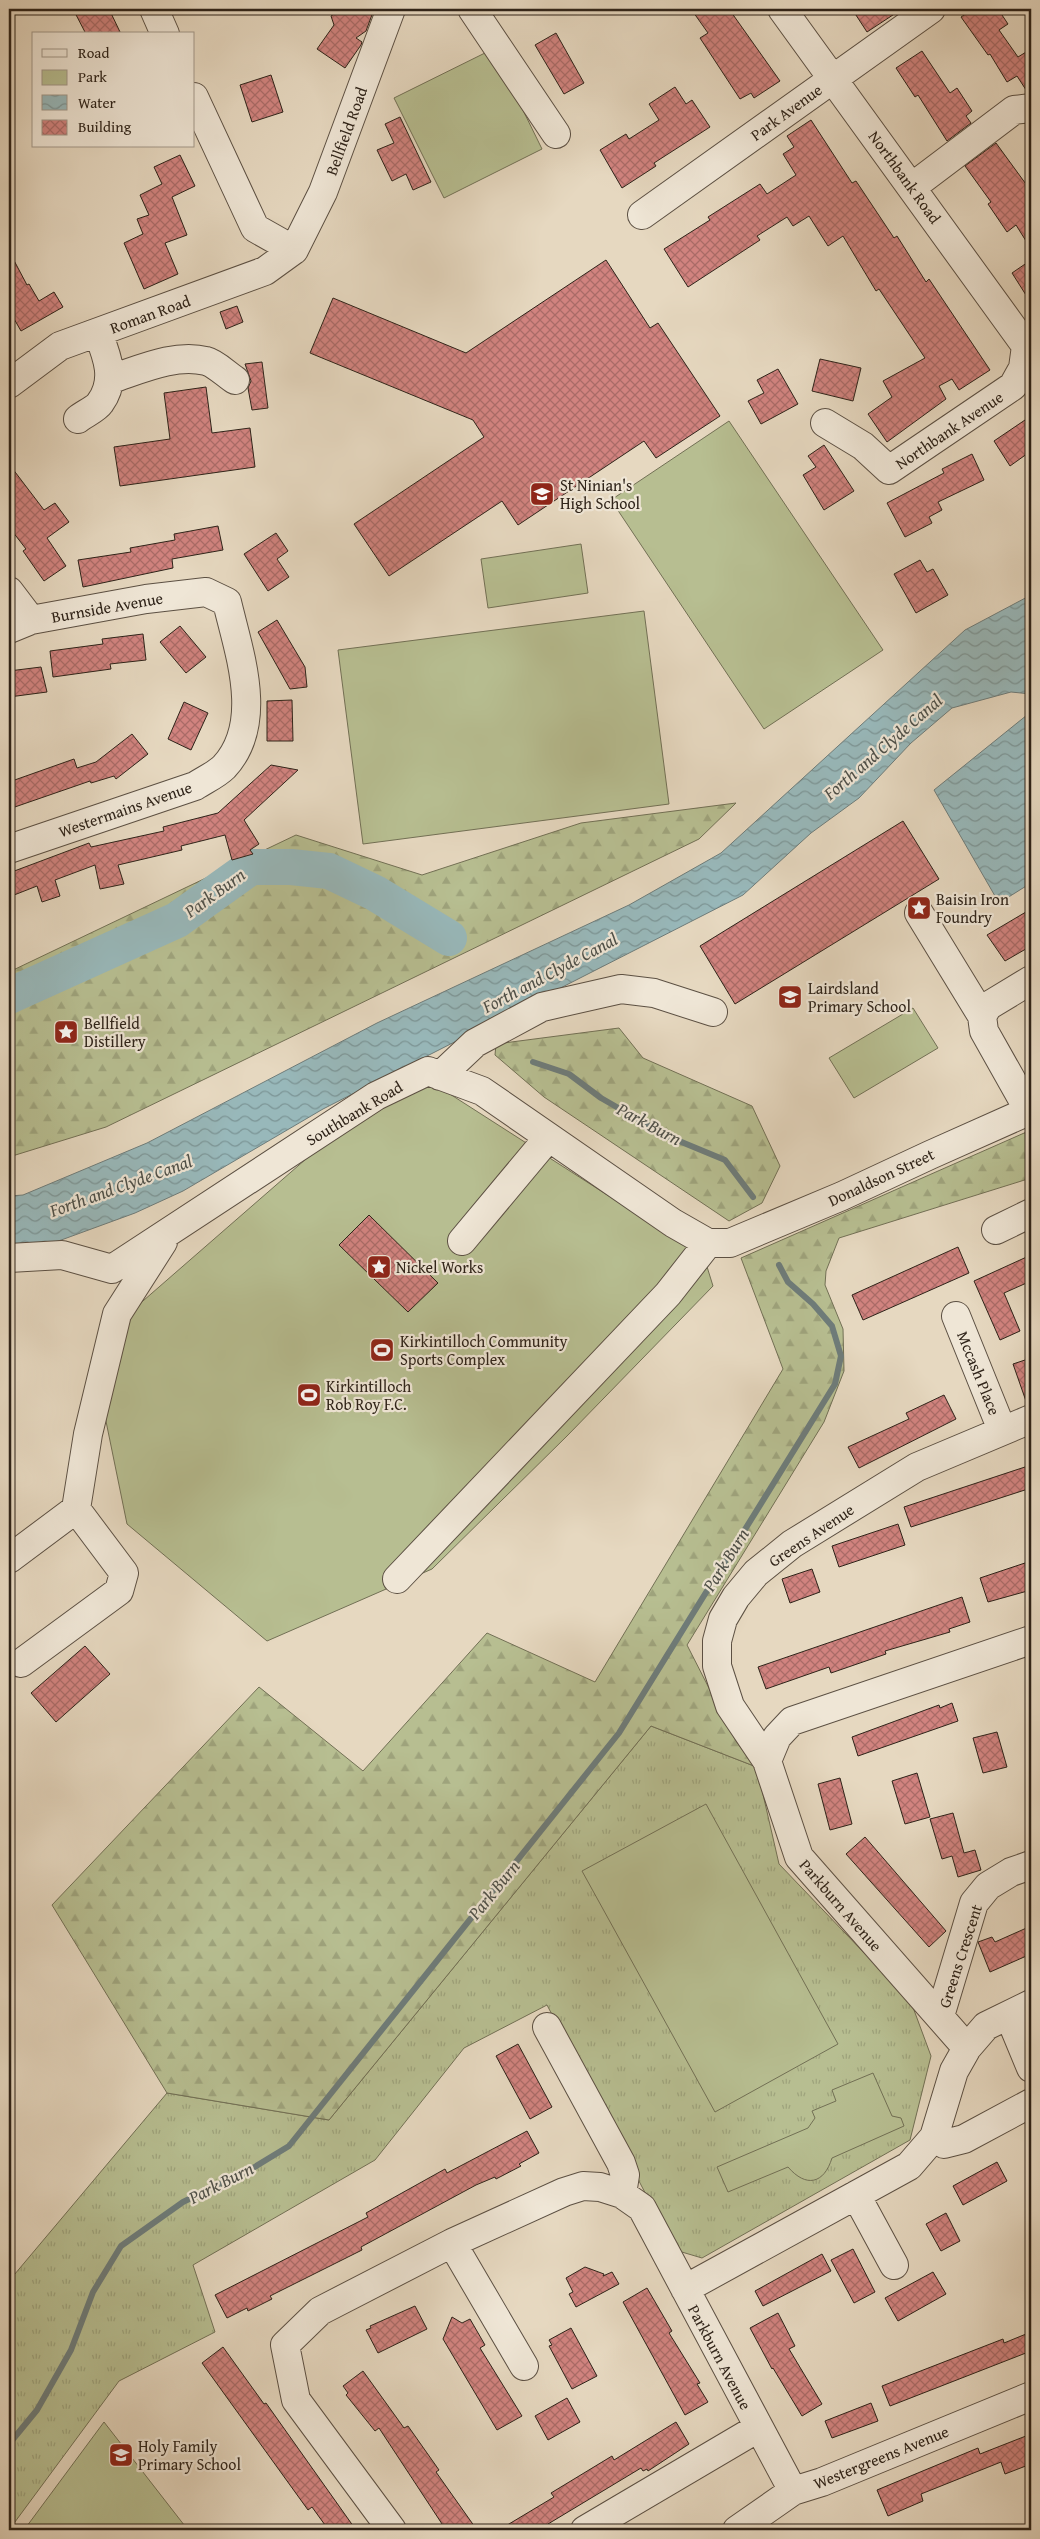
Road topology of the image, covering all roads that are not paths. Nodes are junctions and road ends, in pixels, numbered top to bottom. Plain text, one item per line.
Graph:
1 (154, 9) edge
2 (391, 9) edge
3 (472, 9) edge
4 (782, 9) edge
5 (931, 9) edge
6 (164, 32) edge
7 (834, 78) junction
8 (195, 99) edge
9 (1031, 108) edge
10 (556, 134) dead end
11 (912, 187) junction
12 (642, 215) dead end
13 (294, 250) junction
14 (98, 332) junction
15 (1029, 345) edge
16 (10, 379) edge
17 (111, 379) junction
18 (235, 380) dead end
19 (78, 419) dead end
20 (825, 423) dead end
21 (9, 591) edge
22 (206, 592) joint
23 (20, 625) edge
24 (9, 849) edge
25 (919, 913) dead end
26 (1031, 980) edge
27 (713, 1012) dead end
28 (982, 1016) junction
29 (440, 1076) junction
30 (1030, 1111) edge
31 (548, 1138) junction
32 (1031, 1213) edge
33 (171, 1230) junction
34 (996, 1230) dead end
35 (462, 1241) dead end
36 (719, 1243) junction
37 (9, 1258) edge
38 (956, 1316) dead end
39 (1031, 1419) edge
40 (1002, 1430) junction
41 (76, 1509) junction
42 (9, 1560) edge
43 (398, 1580) dead end
44 (1031, 1640) edge
45 (21, 1662) dead end
46 (767, 1761) junction
47 (1031, 1865) edge
48 (1020, 2009) edge
49 (940, 2016) junction
50 (547, 2027) dead end
51 (967, 2048) junction
52 (1031, 2068) edge
53 (1031, 2103) edge
54 (934, 2137) junction
55 (622, 2194) junction
56 (856, 2195) junction
57 (452, 2243) junction
58 (894, 2265) dead end
59 (685, 2289) junction
60 (524, 2366) dead end
61 (1031, 2396) edge
62 (758, 2428) junction
63 (793, 2491) junction
64 (392, 2530) edge
65 (585, 2530) edge
66 (737, 2530) edge

1 - 6 street
2 - 13 street, Bellfield Road
3 - 10 street
4 - 7 street, Northbank Road
5 - 7 street, Park Avenue
7 - 11 street, Northbank Road
7 - 12 street, Park Avenue
8 - 13 street
9 - 11 street
11 - 15 street, Northbank Road
13 - 14 street, Roman Road
14 - 16 street, Roman Road
14 - 17 street
15 - 20 street, Northbank Avenue
17 - 18 street
17 - 19 street
21 - 23 street
22 - 23 street, Burnside Avenue
22 - 24 street, Westermains Avenue
25 - 28 street
26 - 28 street
27 - 29 street
28 - 30 street
29 - 31 street, Southbank Road
29 - 33 street, Southbank Road
30 - 36 street, Donaldson Street
31 - 35 street
31 - 36 street, Southbank Road
32 - 34 street
33 - 37 street, Southbank Road
33 - 41 street
36 - 43 street
38 - 40 street, Mccash Place
39 - 40 street, Greens Avenue
40 - 46 street, Greens Avenue
41 - 42 street
41 - 45 street
44 - 46 street
46 - 49 street, Parkburn Avenue
47 - 49 street, Greens Crescent
48 - 51 street
48 - 52 street
49 - 51 street, Parkburn Avenue
50 - 55 street
51 - 54 street, Parkburn Avenue
53 - 54 street
54 - 56 street, Parkburn Avenue
55 - 57 street
55 - 59 street
56 - 58 street
56 - 59 street, Parkburn Avenue
57 - 60 street
57 - 64 street
59 - 62 street, Parkburn Avenue
61 - 63 street, Westergreens Avenue
62 - 63 street, Parkburn Avenue
62 - 65 street
63 - 66 street, Westergreens Avenue

